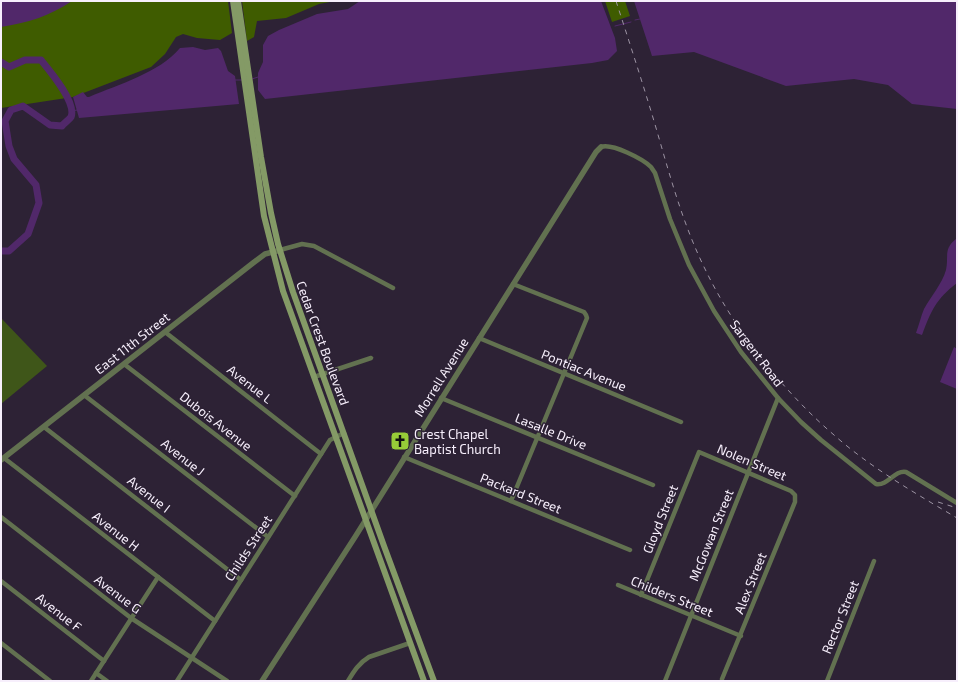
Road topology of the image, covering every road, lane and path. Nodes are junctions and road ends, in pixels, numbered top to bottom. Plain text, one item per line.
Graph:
1 (233, 1) edge
2 (238, 1) edge
3 (601, 147) joint
4 (258, 157) junction
5 (280, 250) junction
6 (272, 252) junction
7 (513, 284) junction
8 (393, 288) dead end
9 (165, 332) junction
10 (479, 338) junction
11 (371, 358) dead end
12 (124, 364) junction
13 (323, 374) junction
14 (564, 374) junction
15 (314, 377) junction
16 (84, 395) junction
17 (441, 398) junction
18 (778, 398) junction
19 (681, 422) dead end
20 (44, 427) junction
21 (344, 433) junction
22 (335, 436) junction
23 (538, 438) junction
24 (699, 452) joint
25 (321, 454) junction
26 (404, 457) junction
27 (3, 459) edge
28 (748, 473) junction
29 (652, 485) dead end
30 (795, 495) joint
31 (295, 496) junction
32 (511, 501) junction
33 (957, 503) edge
34 (371, 509) junction
35 (1, 517) edge
36 (365, 520) junction
37 (268, 537) junction
38 (630, 550) dead end
39 (874, 561) dead end
40 (158, 577) junction
41 (241, 580) junction
42 (1, 581) edge
43 (618, 585) dead end
44 (641, 594) junction
45 (691, 615) junction
46 (131, 618) junction
47 (215, 621) junction
48 (741, 636) junction
49 (418, 640) junction
50 (410, 643) junction
51 (1, 644) edge
52 (192, 658) junction
53 (104, 661) junction
54 (96, 674) junction
55 (722, 679) dead end
56 (50, 681) edge
57 (90, 681) edge
58 (107, 681) edge
59 (177, 681) edge
60 (227, 681) edge
61 (262, 681) edge
62 (348, 681) edge
63 (424, 681) edge
64 (434, 681) edge
65 (665, 681) edge
66 (827, 681) edge

1 - 4 main road, Cedar Crest Boulevard
2 - 4 main road, Cedar Crest Boulevard
3 - 7 street, Morrell Avenue
3 - 18 street, Sargent Road
4 - 5 main road, Cedar Crest Boulevard
4 - 6 main road, Cedar Crest Boulevard
5 - 6 street, East 11th Street
5 - 8 street
5 - 13 main road, Cedar Crest Boulevard
6 - 9 street, East 11th Street
6 - 15 main road, Cedar Crest Boulevard
7 - 10 street, Morrell Avenue
7 - 14 street
9 - 12 street, East 11th Street
9 - 25 street, Avenue L
10 - 14 street, Pontiac Avenue
10 - 17 street, Morrell Avenue
11 - 13 street
12 - 16 street, East 11th Street
12 - 31 street, Dubois Avenue
13 - 15 street
13 - 21 main road, Cedar Crest Boulevard
14 - 19 street, Pontiac Avenue
14 - 23 street
15 - 22 main road, Cedar Crest Boulevard
16 - 20 street, East 11th Street
16 - 37 street, Avenue J
17 - 23 street, Lasalle Drive
17 - 26 street, Morrell Avenue
18 - 28 street, McGowan Street
18 - 33 street, Sargent Road
20 - 27 street, East 11th Street
20 - 41 street, Avenue I
21 - 22 street
21 - 34 main road, Cedar Crest Boulevard
22 - 25 street, Childs Street
22 - 36 main road, Cedar Crest Boulevard
23 - 29 street, Lasalle Drive
23 - 32 street
24 - 28 street, Nolen Street
24 - 44 street, Gloyd Street
25 - 31 street, Childs Street
26 - 32 street, Packard Street
26 - 34 street, Morrell Avenue
27 - 40 street, Avenue H
28 - 30 street, Nolen Street
28 - 45 street, McGowan Street
30 - 48 street, Alex Street
31 - 37 street, Childs Street
32 - 38 street, Packard Street
34 - 36 street, Morrell Avenue
34 - 49 main road, Cedar Crest Boulevard
35 - 46 street, Avenue G
36 - 50 main road, Cedar Crest Boulevard
36 - 61 street, Morrell Avenue
37 - 41 street, Childs Street
39 - 66 street, Rector Street
40 - 46 street
40 - 47 street, Avenue H
41 - 47 street, Childs Street
42 - 53 street, Avenue F
43 - 44 street, Childers Street
44 - 45 street, Childers Street
45 - 48 street, Childers Street
45 - 65 street, McGowan Street
46 - 52 street, Avenue G
46 - 53 street
47 - 52 street, Childs Street
48 - 55 street, Alex Street
49 - 50 main road
49 - 64 main road, Cedar Crest Boulevard
50 - 62 street
50 - 63 main road, Cedar Crest Boulevard
51 - 56 street
52 - 59 street, Childs Street
52 - 60 street, Avenue G
53 - 54 street
54 - 57 street
54 - 58 street

